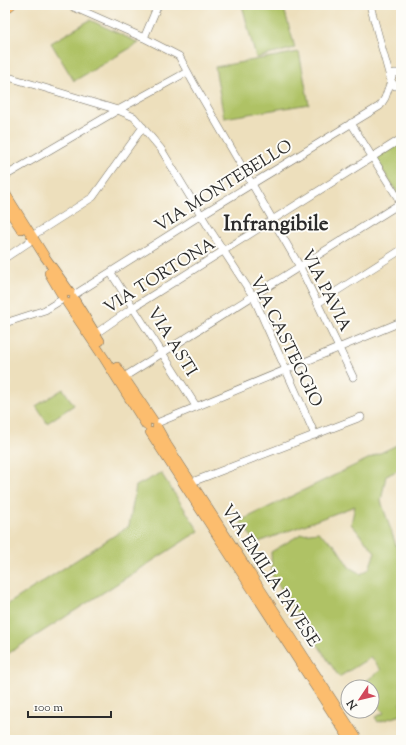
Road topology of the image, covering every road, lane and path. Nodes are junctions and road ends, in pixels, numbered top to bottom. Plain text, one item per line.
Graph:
1 (11, 5) edge
2 (69, 5) edge
3 (158, 5) edge
4 (370, 5) edge
5 (5, 10) edge
6 (144, 38) junction
7 (387, 65) junction
8 (187, 72) junction
9 (399, 73) edge
10 (5, 76) edge
11 (391, 80) junction
12 (399, 86) edge
13 (386, 98) junction
14 (118, 110) junction
15 (351, 123) junction
16 (143, 127) junction
17 (401, 139) edge
18 (372, 158) junction
19 (5, 176) edge
20 (252, 184) junction
21 (5, 193) edge
22 (401, 203) edge
23 (5, 205) edge
24 (201, 215) junction
25 (273, 220) junction
26 (31, 239) junction
27 (401, 250) edge
28 (224, 251) junction
29 (5, 258) edge
30 (300, 267) junction
31 (111, 273) junction
32 (253, 296) junction
33 (68, 298) junction
34 (318, 303) junction
35 (134, 307) junction
36 (401, 322) edge
37 (5, 323) edge
38 (95, 334) junction
39 (339, 348) junction
40 (162, 353) junction
41 (286, 370) junction
42 (124, 377) junction
43 (354, 377) dead end
44 (196, 406) junction
45 (361, 417) dead end
46 (153, 426) junction
47 (315, 435) junction
48 (192, 482) junction
49 (350, 740) edge
50 (358, 740) edge

1 - 5 main road
2 - 6 street, VIA PAVIA
3 - 6 street
4 - 7 street
6 - 8 street, VIA PAVIA
7 - 9 street
7 - 11 street
8 - 14 street
8 - 20 street, VIA PAVIA
9 - 11 street
10 - 14 street, VIA CASTEGGIO
11 - 12 street
11 - 13 street
12 - 13 street, VIA MONTEBELLO
13 - 15 street, VIA MONTEBELLO
14 - 16 street, VIA CASTEGGIO
14 - 19 street
15 - 18 street
15 - 20 street, VIA MONTEBELLO
16 - 24 street, VIA CASTEGGIO
16 - 26 street
17 - 18 street, VIA TORTONA
18 - 22 street
18 - 25 street, VIA TORTONA
20 - 24 street, VIA MONTEBELLO
20 - 25 street, VIA PAVIA
21 - 26 main road, VIA EMILIA PAVESE
22 - 30 street
23 - 26 main road, VIA EMILIA PAVESE
24 - 28 street, VIA CASTEGGIO
24 - 31 street, VIA MONTEBELLO
25 - 28 street, VIA TORTONA
25 - 30 street, VIA PAVIA
26 - 29 street
26 - 33 main road, VIA EMILIA PAVESE
27 - 34 street
28 - 32 street, VIA CASTEGGIO
28 - 35 street, VIA TORTONA
30 - 32 street
30 - 34 street, VIA PAVIA
31 - 33 street, VIA MONTEBELLO
31 - 35 street, VIA ASTI
32 - 40 street
32 - 41 street, VIA CASTEGGIO
33 - 37 street, VIA MONTEBELLO
33 - 38 main road, VIA EMILIA PAVESE
33 - 46 main road, VIA EMILIA PAVESE
34 - 39 street, VIA PAVIA
35 - 38 street, VIA TORTONA
35 - 40 street, VIA ASTI
36 - 39 street
38 - 42 main road, VIA EMILIA PAVESE
39 - 41 street
39 - 43 street, VIA PAVIA
40 - 42 street
40 - 44 street, VIA ASTI
41 - 44 street
41 - 47 street, VIA CASTEGGIO
42 - 46 main road, VIA EMILIA PAVESE
44 - 46 street
45 - 47 street
46 - 48 main road, VIA EMILIA PAVESE
46 - 49 main road, VIA EMILIA PAVESE
47 - 48 street
48 - 50 main road, VIA EMILIA PAVESE

